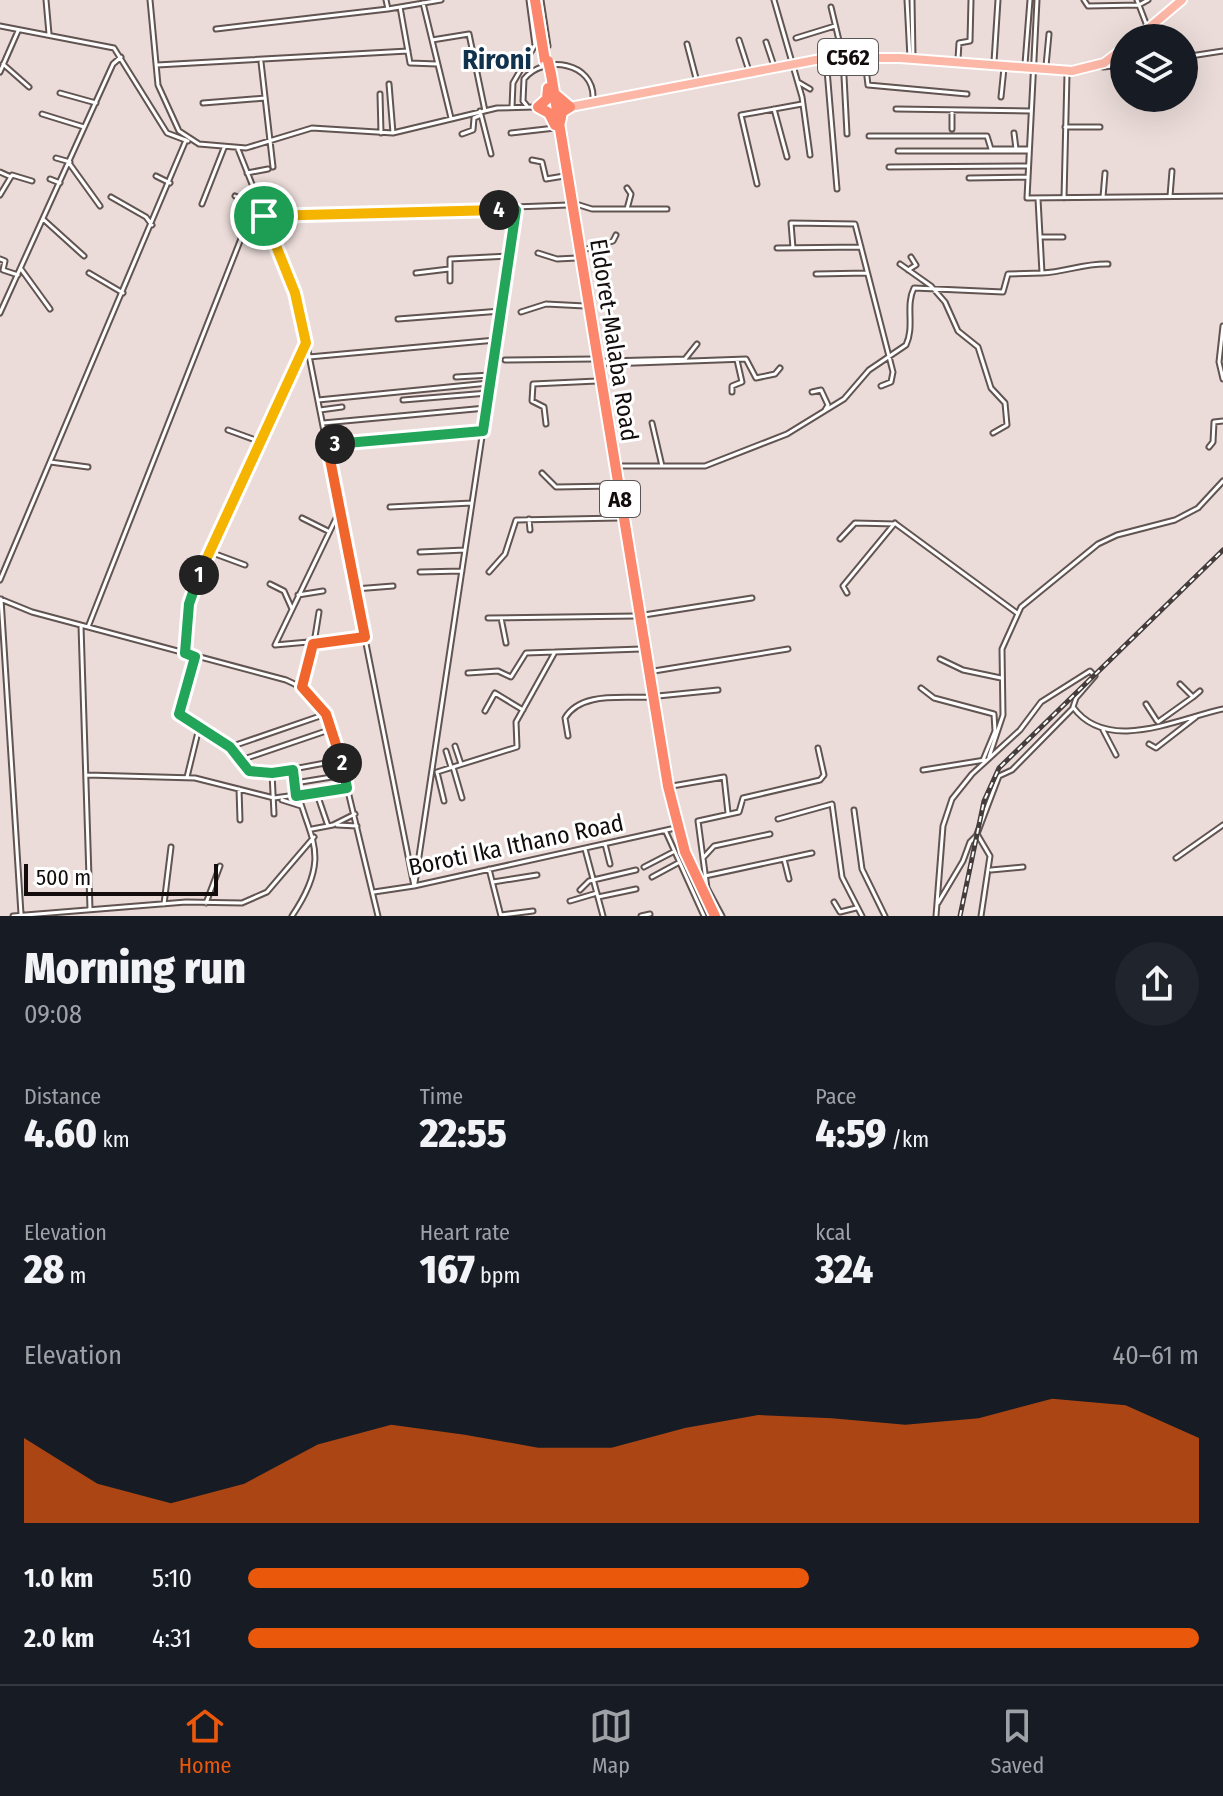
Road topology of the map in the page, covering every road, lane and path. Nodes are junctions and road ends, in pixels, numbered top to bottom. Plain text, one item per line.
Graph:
1 (46, 0) edge
2 (150, 0) edge
3 (386, 0) edge
4 (440, 0) edge
5 (536, 0) edge
6 (774, 0) edge
7 (910, 0) edge
8 (971, 0) edge
9 (998, 0) edge
10 (1030, 0) edge
11 (1037, 0) edge
12 (1084, 0) edge
13 (1148, 0) edge
14 (1182, 0) edge
15 (412, 2) edge
16 (1138, 2) edge
17 (423, 3) junction
18 (400, 7) junction
19 (831, 7) dead end
20 (388, 9) junction
21 (1147, 24) edge
22 (1155, 24) edge
23 (0, 26) edge
24 (835, 26) junction
25 (216, 29) dead end
26 (18, 30) junction
27 (49, 34) junction
28 (1049, 34) dead end
29 (796, 38) dead end
30 (432, 40) junction
31 (739, 40) dead end
32 (766, 42) dead end
33 (687, 44) dead end
34 (548, 46) dead end
35 (408, 51) junction
36 (1223, 51) edge
37 (1198, 55) edge
38 (864, 56) junction
39 (1110, 56) edge
40 (121, 57) junction
41 (843, 57) junction
42 (826, 58) junction
43 (911, 58) junction
44 (261, 62) junction
45 (792, 62) junction
46 (958, 62) junction
47 (3, 64) junction
48 (437, 64) junction
49 (157, 65) junction
50 (774, 66) junction
51 (1110, 66) edge
52 (999, 67) junction
53 (1029, 68) junction
54 (1091, 68) junction
55 (1045, 70) junction
56 (749, 71) junction
57 (1067, 71) junction
58 (0, 72) edge
59 (549, 79) junction
60 (697, 82) junction
61 (798, 82) junction
62 (389, 84) dead end
63 (29, 87) dead end
64 (810, 89) dead end
65 (60, 93) dead end
66 (380, 94) dead end
67 (967, 94) dead end
68 (1001, 97) dead end
69 (265, 98) junction
70 (591, 102) junction
71 (96, 103) junction
72 (203, 103) dead end
73 (802, 104) junction
74 (512, 107) junction
75 (533, 107) junction
76 (570, 107) junction
77 (774, 109) junction
78 (896, 109) dead end
79 (952, 110) junction
80 (1031, 111) junction
81 (482, 112) junction
82 (42, 114) dead end
83 (451, 118) junction
84 (85, 127) junction
85 (1065, 127) junction
86 (1100, 127) dead end
87 (557, 128) junction
88 (952, 129) dead end
89 (381, 133) junction
90 (393, 133) junction
91 (511, 133) dead end
92 (1014, 133) dead end
93 (462, 134) dead end
94 (847, 134) dead end
95 (869, 136) dead end
96 (186, 140) junction
97 (270, 141) junction
98 (196, 142) junction
99 (224, 148) junction
100 (238, 149) junction
101 (1016, 150) junction
102 (1029, 150) junction
103 (898, 151) dead end
104 (491, 154) dead end
105 (810, 155) dead end
106 (787, 157) dead end
107 (56, 158) dead end
108 (1018, 159) dead end
109 (532, 160) dead end
110 (70, 163) junction
111 (1028, 166) junction
112 (889, 167) dead end
113 (1172, 171) dead end
114 (0, 172) edge
115 (247, 173) junction
116 (1105, 173) dead end
117 (156, 176) dead end
118 (564, 176) junction
119 (11, 177) junction
120 (1027, 177) junction
121 (969, 178) dead end
122 (50, 179) dead end
123 (32, 181) dead end
124 (60, 183) junction
125 (170, 183) junction
126 (757, 184) dead end
127 (627, 188) dead end
128 (837, 189) dead end
129 (0, 195) edge
130 (235, 196) dead end
131 (1170, 196) junction
132 (1223, 196) edge
133 (111, 197) dead end
134 (1103, 197) junction
135 (257, 198) junction
136 (1064, 198) junction
137 (1038, 199) junction
138 (570, 202) junction
139 (202, 204) dead end
140 (254, 205) junction
141 (100, 206) dead end
142 (627, 209) junction
143 (667, 209) dead end
144 (516, 210) junction
145 (264, 216) junction
146 (43, 219) junction
147 (152, 225) junction
148 (616, 235) dead end
149 (1040, 237) junction
150 (1063, 237) dead end
151 (861, 247) junction
152 (777, 248) dead end
153 (793, 248) junction
154 (538, 253) dead end
155 (578, 254) junction
156 (84, 256) dead end
157 (509, 256) junction
158 (911, 257) dead end
159 (0, 259) edge
160 (900, 264) dead end
161 (1108, 264) dead end
162 (21, 269) junction
163 (449, 269) junction
164 (908, 270) junction
165 (89, 273) dead end
166 (416, 273) dead end
167 (867, 273) junction
168 (1042, 273) junction
169 (816, 274) dead end
170 (18, 275) junction
171 (450, 281) dead end
172 (931, 286) junction
173 (123, 293) junction
174 (0, 296) edge
175 (6, 300) junction
176 (585, 306) junction
177 (50, 309) dead end
178 (501, 311) junction
179 (521, 312) dead end
180 (0, 313) edge
181 (398, 319) dead end
182 (1223, 326) edge
183 (496, 340) junction
184 (306, 343) junction
185 (697, 344) dead end
186 (309, 357) junction
187 (888, 358) junction
188 (505, 360) dead end
189 (598, 360) junction
190 (737, 360) junction
191 (780, 368) dead end
192 (491, 375) junction
193 (456, 377) dead end
194 (1223, 379) edge
195 (597, 381) junction
196 (490, 383) junction
197 (881, 386) dead end
198 (732, 392) dead end
199 (812, 392) dead end
200 (488, 393) junction
201 (318, 400) junction
202 (403, 400) dead end
203 (342, 407) dead end
204 (486, 408) junction
205 (320, 410) junction
206 (823, 414) junction
207 (1223, 421) edge
208 (322, 423) junction
209 (652, 423) dead end
210 (546, 424) dead end
211 (228, 430) dead end
212 (483, 431) junction
213 (993, 433) dead end
214 (261, 442) junction
215 (327, 444) junction
216 (1209, 447) dead end
217 (50, 462) junction
218 (68, 466) junction
219 (614, 466) junction
220 (662, 466) junction
221 (88, 467) dead end
222 (542, 473) dead end
223 (67, 474) dead end
224 (1223, 481) edge
225 (614, 486) junction
226 (472, 503) junction
227 (390, 507) dead end
228 (340, 510) junction
229 (302, 518) dead end
230 (620, 518) junction
231 (529, 519) junction
232 (895, 523) junction
233 (530, 530) dead end
234 (328, 531) junction
235 (840, 539) dead end
236 (465, 550) junction
237 (210, 552) junction
238 (420, 552) dead end
239 (245, 565) dead end
240 (462, 571) junction
241 (420, 572) dead end
242 (489, 572) dead end
243 (0, 580) edge
244 (270, 584) dead end
245 (393, 586) dead end
246 (355, 589) junction
247 (323, 591) dead end
248 (847, 593) dead end
249 (298, 595) junction
250 (752, 598) dead end
251 (0, 599) edge
252 (292, 609) junction
253 (319, 612) dead end
254 (1017, 613) junction
255 (638, 616) junction
256 (488, 618) dead end
257 (501, 618) junction
258 (81, 626) junction
259 (88, 627) junction
260 (365, 637) junction
261 (506, 643) dead end
262 (314, 644) junction
263 (641, 649) junction
264 (788, 649) dead end
265 (555, 652) junction
266 (185, 653) junction
267 (195, 657) junction
268 (940, 659) dead end
269 (650, 671) junction
270 (468, 673) dead end
271 (1001, 678) junction
272 (1180, 684) dead end
273 (302, 687) junction
274 (921, 688) dead end
275 (718, 690) dead end
276 (1200, 691) dead end
277 (652, 697) junction
278 (1193, 697) junction
279 (1146, 704) dead end
280 (1073, 708) junction
281 (523, 710) junction
282 (1222, 710) edge
283 (485, 711) dead end
284 (326, 714) junction
285 (1199, 714) junction
286 (1158, 723) junction
287 (199, 728) junction
288 (333, 729) junction
289 (1103, 730) junction
290 (568, 736) dead end
291 (1149, 744) dead end
292 (455, 746) dead end
293 (230, 747) junction
294 (818, 748) dead end
295 (446, 751) dead end
296 (1116, 755) dead end
297 (986, 759) junction
298 (241, 760) junction
299 (341, 760) junction
300 (461, 764) junction
301 (452, 767) junction
302 (293, 770) junction
303 (923, 770) dead end
304 (272, 773) junction
305 (87, 775) junction
306 (344, 775) junction
307 (187, 777) junction
308 (295, 783) junction
309 (668, 786) junction
310 (347, 788) junction
311 (239, 789) junction
312 (317, 794) junction
313 (296, 796) junction
314 (276, 798) junction
315 (462, 798) dead end
316 (444, 801) dead end
317 (301, 806) junction
318 (854, 810) dead end
319 (274, 814) dead end
320 (355, 814) junction
321 (728, 814) junction
322 (778, 819) dead end
323 (240, 820) dead end
324 (1223, 825) edge
325 (330, 826) junction
326 (358, 826) junction
327 (312, 829) junction
328 (669, 831) junction
329 (770, 834) dead end
330 (977, 835) junction
331 (314, 837) junction
332 (605, 844) junction
333 (171, 847) dead end
334 (585, 849) junction
335 (673, 852) junction
336 (812, 853) dead end
337 (703, 858) junction
338 (1176, 858) dead end
339 (784, 859) junction
340 (678, 863) junction
341 (610, 864) dead end
342 (220, 866) dead end
343 (644, 867) dead end
344 (989, 867) junction
345 (1023, 867) dead end
346 (489, 869) junction
347 (636, 870) dead end
348 (537, 875) dead end
349 (705, 876) junction
350 (652, 877) dead end
351 (593, 879) junction
352 (789, 879) dead end
353 (493, 882) junction
354 (414, 886) junction
355 (636, 889) dead end
356 (580, 890) dead end
357 (374, 892) junction
358 (597, 895) junction
359 (570, 901) dead end
360 (834, 902) dead end
361 (206, 903) junction
362 (164, 904) junction
363 (857, 908) junction
364 (937, 908) junction
365 (90, 909) junction
366 (107, 909) junction
367 (78, 910) junction
368 (533, 911) dead end
369 (21, 914) edge
370 (650, 914) dead end
371 (501, 915) edge
372 (13, 916) edge
373 (78, 916) edge
374 (107, 916) edge
375 (292, 916) edge
376 (378, 916) edge
377 (603, 916) edge
378 (641, 916) edge
379 (707, 916) edge
380 (715, 916) edge
381 (722, 916) edge
382 (862, 916) edge
383 (885, 916) edge
384 (936, 916) edge
385 (981, 916) edge

1 - 27 street
2 - 49 street
3 - 20 street
4 - 17 street
5 - 34 street
5 - 59 highway, Eldoret-Malaba Road / A8, bridge
5 - 74 street
6 - 45 street
7 - 43 street
8 - 46 street
9 - 52 street
10 - 53 street
11 - 53 street
12 - 16 street
13 - 16 street
14 - 22 main road
15 - 17 street
15 - 18 street
16 - 21 street
17 - 30 street
18 - 20 street
18 - 35 street
19 - 24 street
20 - 25 street
23 - 26 street
24 - 29 street
24 - 41 street
26 - 27 street
26 - 47 street
27 - 40 street
28 - 55 street
30 - 48 street
30 - 81 street
31 - 56 street
32 - 50 street
33 - 60 street
35 - 44 street
35 - 48 street
36 - 37 street
38 - 41 main road, C562
38 - 43 main road, C562
38 - 67 street
39 - 54 main road, C562
40 - 71 street
40 - 96 street
41 - 42 main road, C562
41 - 94 street
42 - 45 main road, C562
42 - 128 street
43 - 46 main road, C562
44 - 49 street
44 - 69 street
45 - 50 main road, C562
45 - 61 street
46 - 52 main road, C562
47 - 58 street
47 - 63 street
48 - 83 street
49 - 98 street
50 - 56 main road, C562
51 - 54 street
52 - 53 main road, C562
52 - 68 street
53 - 55 main road, C562
53 - 80 street
54 - 57 main road, C562
55 - 57 main road, C562
56 - 60 main road, C562
57 - 85 street
59 - 75 highway
59 - 76 highway
59 - 87 highway, Eldoret-Malaba Road / A8
60 - 70 main road, C562
61 - 64 street
61 - 73 street
62 - 90 street
65 - 71 street
66 - 89 street
69 - 72 street
69 - 97 street
70 - 75 street
70 - 76 main road, C562
71 - 84 street
73 - 77 street
73 - 105 street
74 - 75 street
74 - 81 street
75 - 87 highway
76 - 87 highway
77 - 106 street
77 - 126 street
78 - 79 street
79 - 80 street
79 - 88 street
80 - 102 street
81 - 83 street
81 - 93 street
81 - 104 street
82 - 84 street
83 - 90 street
84 - 110 street
85 - 86 street
85 - 136 street
87 - 91 street
87 - 118 highway, Eldoret-Malaba Road / A8
87 - 138 highway, Eldoret-Malaba Road / A8
89 - 90 street
89 - 97 street
92 - 101 street
95 - 101 street
96 - 98 street
96 - 125 street
97 - 100 street
97 - 115 street
98 - 99 street
99 - 100 street
99 - 139 street
100 - 115 street
101 - 102 street
101 - 103 street
101 - 108 street
102 - 111 street
107 - 110 street
109 - 118 street
110 - 124 street
110 - 141 street
111 - 112 street
111 - 120 street
113 - 131 street
114 - 119 street
115 - 135 street
116 - 134 street
117 - 125 street
118 - 138 highway, Eldoret-Malaba Road / A8
119 - 123 street
119 - 129 street
120 - 121 street
120 - 137 street
122 - 124 street
124 - 146 street
125 - 147 street
127 - 142 street
130 - 140 street
131 - 132 street
131 - 134 street
133 - 147 street
134 - 136 street
135 - 140 street
135 - 145 street
136 - 137 street
137 - 149 street
138 - 142 street
138 - 144 street
138 - 155 highway, Eldoret-Malaba Road / A8
140 - 259 street
142 - 143 street
144 - 145 street
144 - 157 street
145 - 184 street
146 - 156 street
146 - 162 street
147 - 173 street
148 - 155 street
149 - 150 street
149 - 168 street
151 - 153 street
151 - 153 street
151 - 167 street
152 - 153 street
154 - 155 street
155 - 176 highway, Eldoret-Malaba Road / A8
155 - 189 highway, Eldoret-Malaba Road / A8
157 - 163 street
157 - 178 street
158 - 164 street
159 - 170 street
160 - 164 street
161 - 168 street
162 - 170 street
162 - 177 street
163 - 166 street
163 - 171 street
164 - 172 street
165 - 173 street
167 - 169 street
167 - 187 street
168 - 172 street
170 - 175 street
172 - 187 street
172 - 213 street
173 - 217 street
174 - 175 street
175 - 180 street
176 - 179 street
176 - 189 highway, Eldoret-Malaba Road / A8
178 - 181 street
178 - 183 street
182 - 194 street
183 - 186 street
183 - 192 street
184 - 186 street
184 - 214 street
185 - 189 street
186 - 201 street
187 - 197 street
187 - 206 street
188 - 189 street
189 - 190 street
189 - 195 highway, Eldoret-Malaba Road / A8
189 - 219 highway, Eldoret-Malaba Road / A8
190 - 191 street
190 - 198 street
192 - 193 street
192 - 196 street
195 - 210 street
195 - 225 highway, Eldoret-Malaba Road / A8
196 - 200 street
196 - 201 street
199 - 206 street
200 - 202 street
200 - 204 street
201 - 205 street
203 - 205 street
204 - 208 street
204 - 212 street
205 - 208 street
206 - 220 street
207 - 216 street
208 - 215 street
209 - 220 street
211 - 214 street
212 - 215 street
212 - 226 street
214 - 237 street
215 - 228 street
217 - 218 street
217 - 243 street
218 - 221 street
218 - 223 street
219 - 220 street
219 - 255 highway, Eldoret-Malaba Road / A8
222 - 225 street
224 - 254 street
225 - 230 highway, Eldoret-Malaba Road / A8
226 - 227 street
226 - 236 street
228 - 234 street
228 - 246 street
229 - 234 street
230 - 231 street
230 - 255 highway, Eldoret-Malaba Road / A8
231 - 233 street
231 - 242 street
232 - 235 street
232 - 248 street
232 - 254 street
234 - 249 street
236 - 238 street
236 - 240 street
237 - 239 street
237 - 266 street
240 - 241 street
240 - 354 street
244 - 252 street
245 - 246 street
246 - 260 street
247 - 249 street
249 - 252 street
250 - 255 street
251 - 258 street
251 - 369 street
252 - 262 street
253 - 262 street
254 - 271 street
255 - 257 street
255 - 263 highway, Eldoret-Malaba Road / A8
255 - 269 highway, Eldoret-Malaba Road / A8
256 - 257 street
257 - 261 street
258 - 259 street
258 - 305 street
259 - 266 street
260 - 262 street
260 - 354 street
262 - 273 street
263 - 265 street
263 - 277 highway, Eldoret-Malaba Road / A8
264 - 269 street
265 - 270 street
265 - 281 street
266 - 267 street
267 - 273 street
267 - 287 street
268 - 271 street
269 - 277 highway, Eldoret-Malaba Road / A8
271 - 297 street
272 - 278 street
273 - 284 street
274 - 297 street
275 - 277 street
276 - 278 street
277 - 290 street
277 - 309 highway, Eldoret-Malaba Road / A8
277 - 328 highway, Eldoret-Malaba Road / A8
278 - 286 street
279 - 286 street
280 - 289 street
280 - 297 street
280 - 330 street
281 - 283 street
281 - 300 street
282 - 285 street
284 - 288 street
284 - 293 street
285 - 286 street
285 - 291 street
286 - 289 street
287 - 293 street
287 - 307 street
288 - 298 street
288 - 299 street
289 - 296 street
292 - 300 street
293 - 298 street
294 - 321 street
295 - 301 street
297 - 303 street
297 - 364 street
298 - 304 street
299 - 302 street
299 - 306 street
300 - 301 street
301 - 315 street
301 - 316 street
302 - 304 street
302 - 308 street
304 - 314 street
305 - 307 street
305 - 365 street
306 - 308 street
306 - 310 street
307 - 311 street
308 - 313 street
309 - 321 street
309 - 380 highway, Eldoret-Malaba Road / A8
310 - 312 street
310 - 320 street
311 - 314 street
311 - 323 street
312 - 313 street
312 - 325 street
313 - 314 street
313 - 317 street
314 - 317 street
314 - 319 street
317 - 327 street
318 - 383 street
320 - 325 street
320 - 326 street
321 - 337 street
322 - 363 street
324 - 338 street
325 - 326 street
325 - 327 street
326 - 357 street
327 - 331 street
328 - 332 street, Boroti Ika Ithano Road
328 - 335 street
328 - 379 highway, Eldoret-Malaba Road / A8
329 - 337 street
330 - 344 street
330 - 364 street
331 - 361 street
331 - 375 street
332 - 334 street, Boroti Ika Ithano Road
332 - 341 street
333 - 362 street
334 - 346 street, Boroti Ika Ithano Road
334 - 351 street
335 - 340 street
335 - 343 street
336 - 339 street
337 - 349 street
339 - 349 street
339 - 352 street
340 - 350 street
340 - 379 street
342 - 361 street
344 - 345 street
344 - 385 street
346 - 353 street
346 - 354 street, Boroti Ika Ithano Road
347 - 351 street
348 - 353 street
349 - 381 street
351 - 356 street
351 - 358 street
353 - 371 street
354 - 357 street, Boroti Ika Ithano Road
355 - 358 street
357 - 376 street
358 - 359 street
358 - 377 street
360 - 363 street
361 - 362 street
362 - 366 street
363 - 382 street
364 - 384 street
365 - 366 street
365 - 367 street
366 - 374 street
367 - 369 street
367 - 373 street
368 - 371 street
369 - 372 street
370 - 378 street

